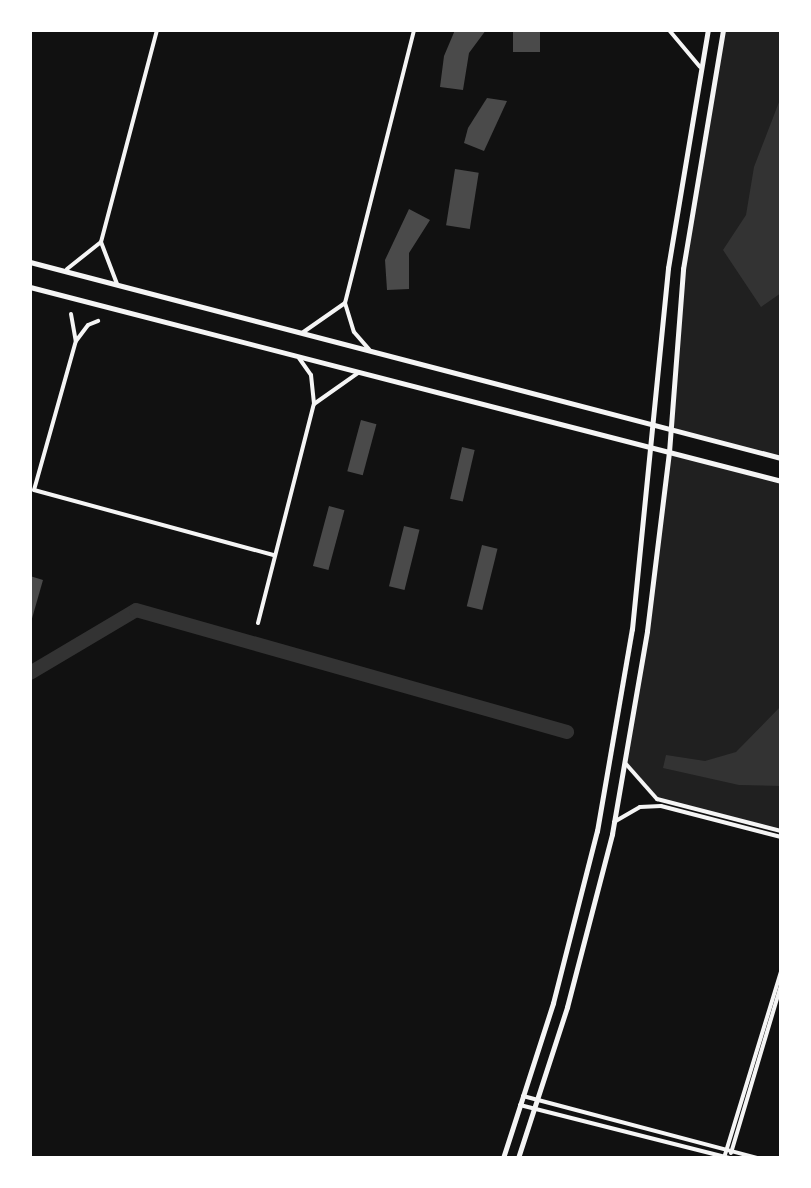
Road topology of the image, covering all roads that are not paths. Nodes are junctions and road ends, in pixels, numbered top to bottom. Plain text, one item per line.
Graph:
1 (157, 30) edge
2 (414, 30) edge
3 (669, 30) edge
4 (708, 30) edge
5 (723, 30) edge
6 (700, 67) junction
7 (101, 242) junction
8 (30, 262) edge
9 (64, 272) junction
10 (118, 284) junction
11 (30, 287) edge
12 (346, 303) junction
13 (71, 314) dead end
14 (98, 321) dead end
15 (301, 334) junction
16 (76, 341) junction
17 (372, 353) junction
18 (299, 358) junction
19 (358, 372) junction
20 (314, 404) junction
21 (654, 426) junction
22 (670, 430) junction
23 (651, 447) junction
24 (669, 452) junction
25 (781, 458) edge
26 (781, 481) edge
27 (274, 555) junction
28 (258, 623) dead end
29 (624, 761) junction
30 (614, 822) junction
31 (781, 834) edge
32 (781, 971) edge
33 (781, 985) edge
34 (523, 1096) junction
35 (536, 1100) junction
36 (520, 1105) junction
37 (534, 1108) junction
38 (727, 1155) edge
39 (503, 1158) edge
40 (518, 1158) edge
41 (758, 1158) edge

1 - 7 street
2 - 12 street
3 - 6 street
4 - 6 main road
5 - 22 main road
6 - 21 main road
7 - 9 street
7 - 10 street
8 - 9 main road
9 - 10 main road
10 - 15 main road
11 - 18 main road
12 - 15 street
12 - 17 street
13 - 16 street
14 - 16 street
15 - 17 main road
16 - 27 street
17 - 21 main road
18 - 19 main road
18 - 20 street
19 - 20 street
19 - 23 main road
20 - 27 street
21 - 22 main road
21 - 23 main road
22 - 24 main road
22 - 25 main road
23 - 24 main road
23 - 34 main road
24 - 26 main road
24 - 29 main road
27 - 28 street
29 - 30 main road
29 - 31 street
30 - 31 street
30 - 35 main road
32 - 38 street
33 - 38 street
34 - 35 street
34 - 36 main road
35 - 37 main road
35 - 38 street
36 - 37 street
36 - 39 main road
37 - 38 street
37 - 40 main road
38 - 41 street

